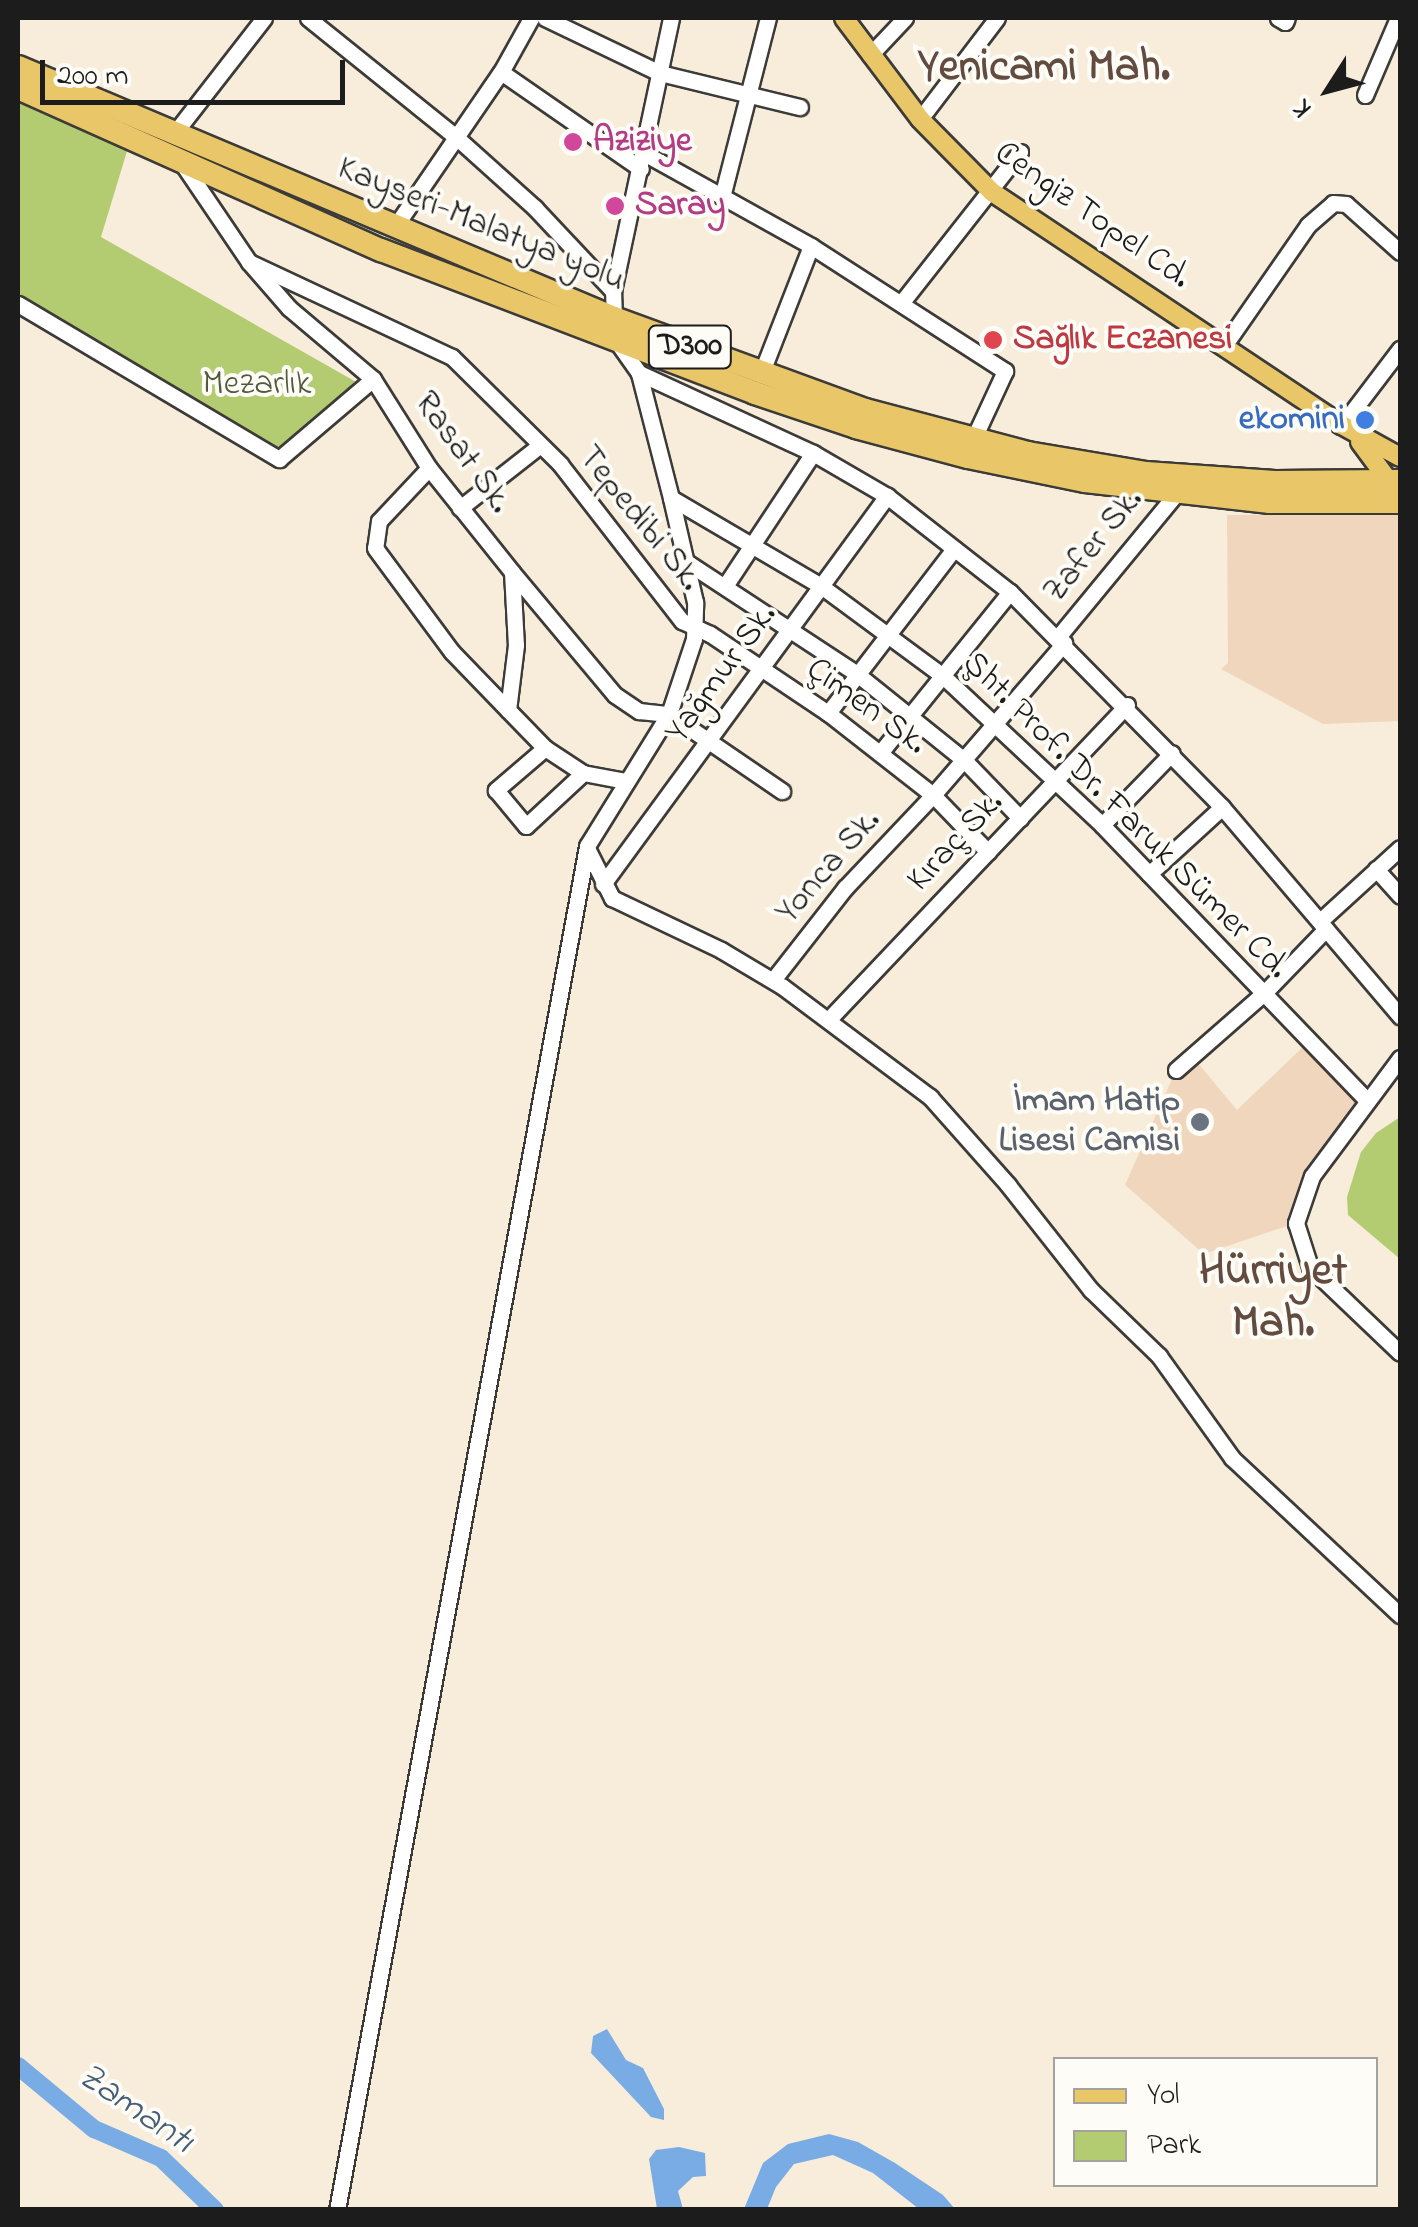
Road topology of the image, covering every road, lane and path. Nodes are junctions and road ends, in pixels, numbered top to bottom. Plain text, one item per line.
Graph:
1 (264, 18) edge
2 (308, 18) edge
3 (532, 18) edge
4 (545, 18) edge
5 (671, 18) edge
6 (768, 18) edge
7 (844, 18) edge
8 (905, 18) edge
9 (998, 18) edge
10 (1278, 18) edge
11 (1287, 18) edge
12 (1398, 18) edge
13 (870, 55) junction
14 (18, 67) edge
15 (501, 72) junction
16 (660, 73) junction
17 (18, 88) edge
18 (749, 95) junction
19 (1365, 96) dead end
20 (800, 106) dead end
21 (920, 119) junction
22 (173, 135) junction
23 (456, 137) junction
24 (1020, 152) dead end
25 (180, 159) junction
26 (643, 161) junction
27 (992, 192) junction
28 (723, 193) junction
29 (394, 228) junction
30 (812, 246) junction
31 (1400, 252) edge
32 (249, 262) junction
33 (614, 291) junction
34 (902, 302) junction
35 (18, 304) edge
36 (615, 329) junction
37 (1224, 346) junction
38 (1400, 348) edge
39 (639, 374) junction
40 (761, 374) junction
41 (374, 380) junction
42 (1342, 424) junction
43 (973, 440) junction
44 (539, 446) junction
45 (813, 454) junction
46 (1400, 458) edge
47 (429, 468) junction
48 (1395, 481) edge
49 (1176, 494) junction
50 (887, 496) junction
51 (670, 498) junction
52 (1400, 502) edge
53 (460, 508) junction
54 (750, 541) junction
55 (954, 548) junction
56 (685, 561) junction
57 (512, 572) junction
58 (726, 586) junction
59 (821, 586) junction
60 (1010, 592) junction
61 (694, 629) junction
62 (791, 631) junction
63 (888, 634) junction
64 (1061, 640) junction
65 (763, 670) junction
66 (857, 674) junction
67 (943, 676) junction
68 (1127, 706) junction
69 (508, 710) junction
70 (828, 713) junction
71 (669, 714) junction
72 (910, 716) junction
73 (994, 727) junction
74 (710, 742) junction
75 (545, 748) junction
76 (880, 753) junction
77 (1172, 753) junction
78 (964, 760) junction
79 (584, 773) junction
80 (626, 781) junction
81 (1056, 781) junction
82 (782, 792) dead end
83 (933, 795) junction
84 (1222, 807) junction
85 (1020, 818) junction
86 (1102, 825) junction
87 (587, 846) junction
88 (1400, 848) edge
89 (988, 852) junction
90 (1376, 869) junction
91 (1149, 874) junction
92 (603, 884) junction
93 (1400, 896) edge
94 (1323, 925) junction
95 (772, 980) junction
96 (1264, 993) junction
97 (1400, 1016) edge
98 (829, 1020) junction
99 (1400, 1058) edge
100 (1176, 1070) dead end
101 (1368, 1101) junction
102 (1400, 1353) edge
103 (1400, 1614) edge
104 (337, 2210) edge

1 - 22 street
2 - 23 street
3 - 15 street
4 - 16 street
5 - 16 street
6 - 18 street
7 - 13 main road, Cengiz Topel Cd.
8 - 13 street
9 - 21 street
10 - 11 street
12 - 19 street
13 - 21 main road, Cengiz Topel Cd.
14 - 22 highway, Kayseri-Malatya yolu / D300
15 - 23 street
15 - 26 street
16 - 18 street
16 - 26 street
17 - 25 highway, Kayseri-Malatya yolu / D300
18 - 20 street
18 - 28 street
21 - 27 main road, Cengiz Topel Cd.
22 - 29 highway, Kayseri-Malatya yolu / D300
23 - 29 street
23 - 33 street
24 - 27 street
25 - 32 street, Rasat Sk.
25 - 36 highway, Kayseri-Malatya yolu / D300
26 - 28 street
26 - 33 street
27 - 34 street
27 - 37 main road, Cengiz Topel Cd.
28 - 30 street
29 - 36 highway, Kayseri-Malatya yolu / D300
30 - 34 street
30 - 40 street
31 - 37 street
32 - 41 street, Rasat Sk.
32 - 44 street, Tepedibi Sk.
33 - 36 street
34 - 43 street
35 - 41 street
36 - 39 street
36 - 40 highway, Kayseri-Malatya yolu / D300
36 - 49 highway, Kayseri-Malatya yolu / D300
37 - 42 main road, Cengiz Topel Cd.
38 - 42 street
39 - 45 street
39 - 51 street
40 - 43 highway, Kayseri-Malatya yolu / D300
41 - 47 street, Rasat Sk.
42 - 46 main road
42 - 48 main road
43 - 48 highway, Kayseri-Malatya yolu / D300
44 - 53 street
44 - 61 street, Tepedibi Sk.
45 - 50 street
45 - 54 street
47 - 53 street, Rasat Sk.
47 - 69 street
49 - 52 highway, Kayseri-Malatya yolu / D300
49 - 64 street, Zafer Sk.
50 - 55 street
50 - 59 street, Yağmur Sk.
51 - 54 street, Şht. Prof. Dr. Faruk Sümer Cd.
51 - 56 street
53 - 57 street, Rasat Sk.
54 - 58 street
54 - 59 street, Şht. Prof. Dr. Faruk Sümer Cd.
55 - 60 street
55 - 63 street
56 - 58 street
56 - 61 street
57 - 69 street
57 - 71 street, Rasat Sk.
58 - 62 street
59 - 62 street, Yağmur Sk.
59 - 63 street, Şht. Prof. Dr. Faruk Sümer Cd.
60 - 64 street
60 - 67 street
61 - 65 street, Çimen Sk.
61 - 71 street
62 - 65 street, Yağmur Sk.
62 - 66 street
63 - 66 street
63 - 67 street, Şht. Prof. Dr. Faruk Sümer Cd.
64 - 68 street
64 - 73 street, Zafer Sk.
65 - 70 street, Çimen Sk.
65 - 74 street, Yağmur Sk.
66 - 70 street
66 - 72 street
67 - 72 street
67 - 73 street, Şht. Prof. Dr. Faruk Sümer Cd.
68 - 77 street
68 - 81 street, Kıraç Sk.
69 - 75 street
70 - 76 street, Çimen Sk.
71 - 74 street, Rasat Sk.
71 - 80 street
72 - 76 street
72 - 78 street
73 - 78 street, Zafer Sk.
73 - 81 street, Şht. Prof. Dr. Faruk Sümer Cd.
74 - 82 street, Rasat Sk.
74 - 92 street, Yağmur Sk.
75 - 79 street
75 - 79 street
76 - 83 street, Çimen Sk.
77 - 84 street
77 - 86 street
78 - 83 street, Zafer Sk.
78 - 85 street
79 - 80 street
80 - 87 street
81 - 85 street, Kıraç Sk.
81 - 86 street, Şht. Prof. Dr. Faruk Sümer Cd.
83 - 89 street, Çimen Sk.
83 - 95 street, Yonca Sk.
84 - 91 street
84 - 94 street
85 - 89 street, Kıraç Sk.
86 - 91 street, Şht. Prof. Dr. Faruk Sümer Cd.
87 - 92 street
87 - 104 street
88 - 90 street
89 - 98 street, Kıraç Sk.
90 - 93 street
90 - 94 street
91 - 96 street, Şht. Prof. Dr. Faruk Sümer Cd.
92 - 95 street
94 - 96 street
94 - 97 street
95 - 98 street
96 - 100 street
96 - 101 street, Şht. Prof. Dr. Faruk Sümer Cd.
98 - 103 street
99 - 101 street
101 - 102 street

